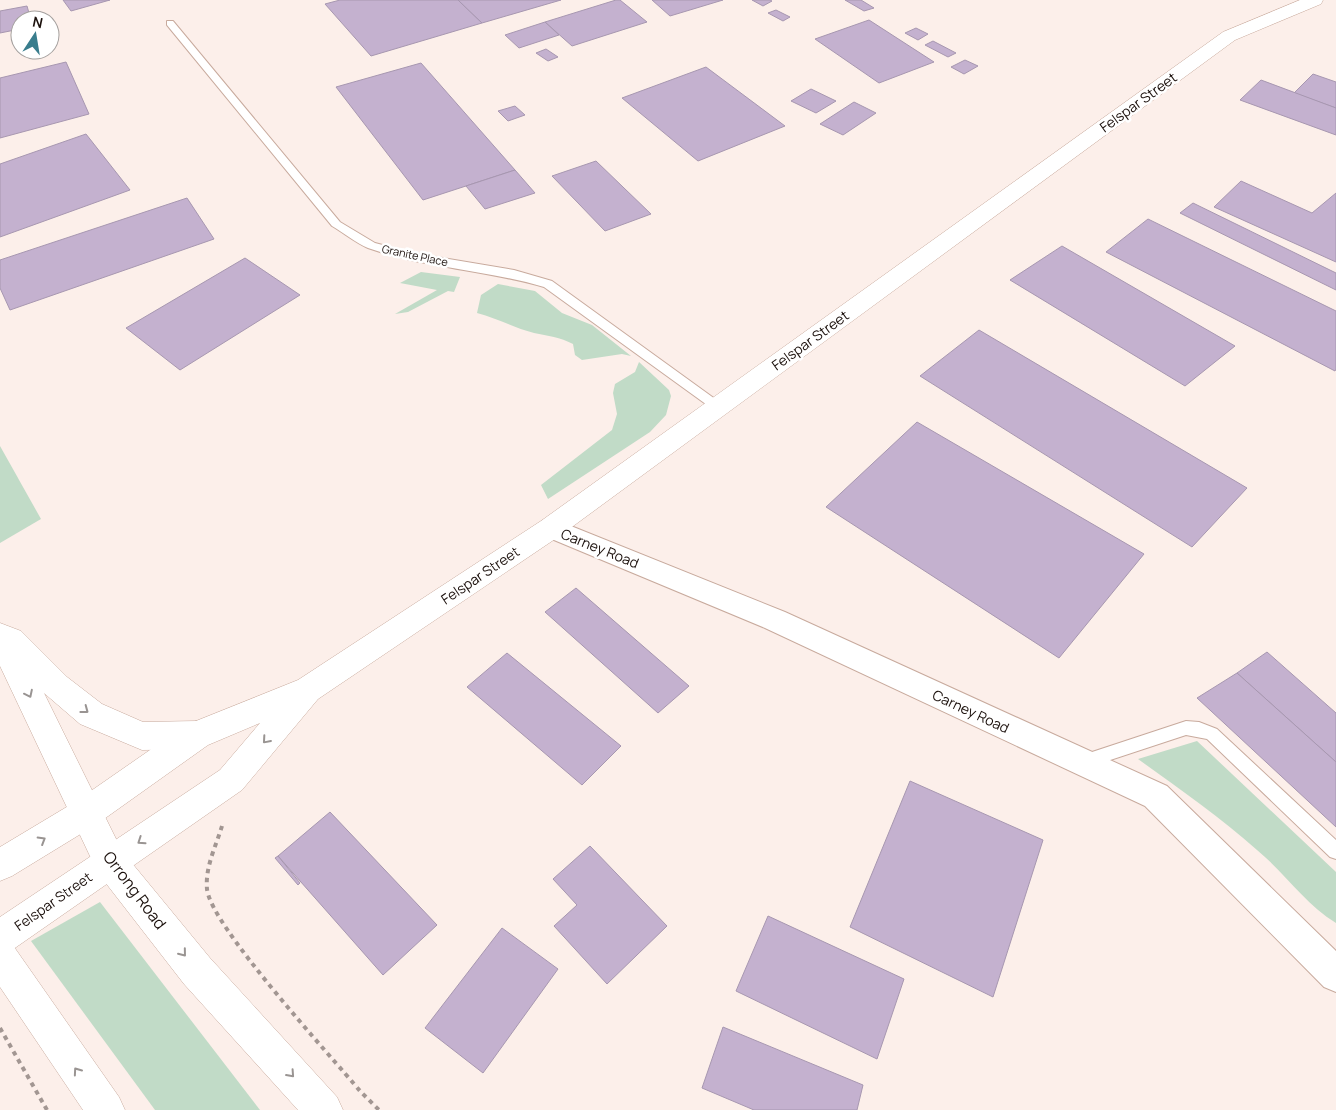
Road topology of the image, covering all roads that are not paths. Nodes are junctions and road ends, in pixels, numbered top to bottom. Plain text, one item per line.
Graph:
1 (1314, 0) edge
2 (170, 23) dead end
3 (718, 407) junction
4 (551, 528) junction
5 (0, 628) edge
6 (0, 635) edge
7 (309, 689) junction
8 (198, 735) junction
9 (1082, 762) junction
10 (86, 813) junction
11 (1336, 851) edge
12 (110, 862) junction
13 (0, 865) edge
14 (0, 938) edge
15 (0, 956) edge
16 (1336, 976) edge
17 (106, 1110) edge
18 (324, 1110) edge

1 - 3 main road, Felspar Street
2 - 3 lane, Granite Place
3 - 4 main road, Felspar Street
4 - 7 main road, Felspar Street
4 - 9 street, Carney Road
5 -> 8 main road
6 -> 10 main road, Orrong Road
7 - 8 main road, Felspar Street
7 -> 12 main road, Felspar Street
8 - 10 main road, Felspar Street
9 - 11 lane
9 - 16 street, Carney Road
10 - 12 main road, Orrong Road
13 -> 10 main road, Felspar Street
12 - 14 main road, Felspar Street
12 -> 18 main road, Orrong Road
17 -> 15 main road

